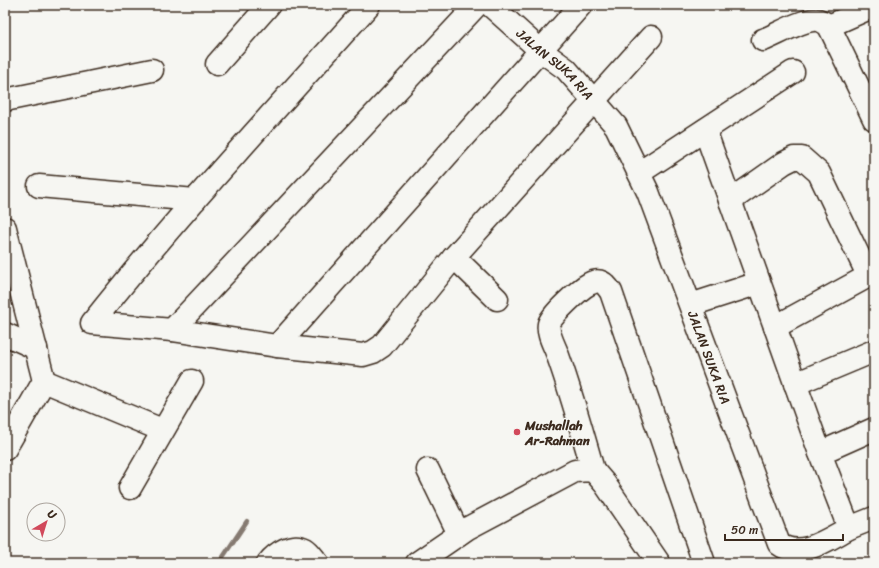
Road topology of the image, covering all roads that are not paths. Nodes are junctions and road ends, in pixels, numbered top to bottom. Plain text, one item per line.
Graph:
1 (269, 5) edge
2 (370, 5) edge
3 (476, 5) edge
4 (490, 5) edge
5 (581, 5) edge
6 (874, 6) edge
7 (829, 26) junction
8 (651, 37) dead end
9 (764, 40) dead end
10 (540, 50) junction
11 (217, 64) dead end
12 (152, 70) dead end
13 (793, 72) dead end
14 (867, 88) edge
15 (5, 100) edge
16 (594, 100) junction
17 (874, 119) edge
18 (705, 130) junction
19 (638, 172) junction
20 (39, 186) dead end
21 (195, 200) junction
22 (730, 201) junction
23 (5, 228) edge
24 (9, 257) edge
25 (454, 257) junction
26 (871, 274) edge
27 (759, 282) junction
28 (497, 299) dead end
29 (700, 302) dead end
30 (775, 327) junction
31 (172, 330) junction
32 (5, 334) edge
33 (277, 346) junction
34 (36, 348) junction
35 (874, 351) edge
36 (44, 381) junction
37 (192, 382) dead end
38 (795, 384) junction
39 (874, 429) edge
40 (162, 430) junction
41 (5, 449) edge
42 (820, 452) junction
43 (428, 470) dead end
44 (593, 470) junction
45 (130, 488) dead end
46 (874, 518) edge
47 (849, 528) junction
48 (459, 534) junction
49 (813, 556) edge
50 (268, 563) edge
51 (318, 563) edge
52 (417, 563) edge
53 (659, 563) edge
54 (704, 563) edge

1 - 11 street
2 - 21 street
3 - 31 street
4 - 10 street, JALAN SUKA RIA
5 - 10 street
6 - 7 street
7 - 9 street
7 - 14 street
8 - 16 street
10 - 16 street, JALAN SUKA RIA
10 - 33 street
12 - 15 street
13 - 18 street
14 - 17 street
16 - 19 street, JALAN SUKA RIA
16 - 25 street
18 - 19 street
18 - 22 street
19 - 49 street, JALAN SUKA RIA
20 - 21 street
21 - 31 street
22 - 26 street
22 - 27 street
23 - 24 street
24 - 34 street
25 - 28 street
25 - 33 street
26 - 30 street
27 - 29 street
27 - 30 street
30 - 38 street
31 - 33 street
32 - 34 street
34 - 36 street
35 - 38 street
36 - 40 street
36 - 41 street
37 - 40 street
38 - 42 street
39 - 42 street
40 - 45 street
42 - 47 street
43 - 48 street
44 - 48 street
44 - 53 street
44 - 54 street
46 - 47 street
47 - 49 street
48 - 52 street
50 - 51 street

